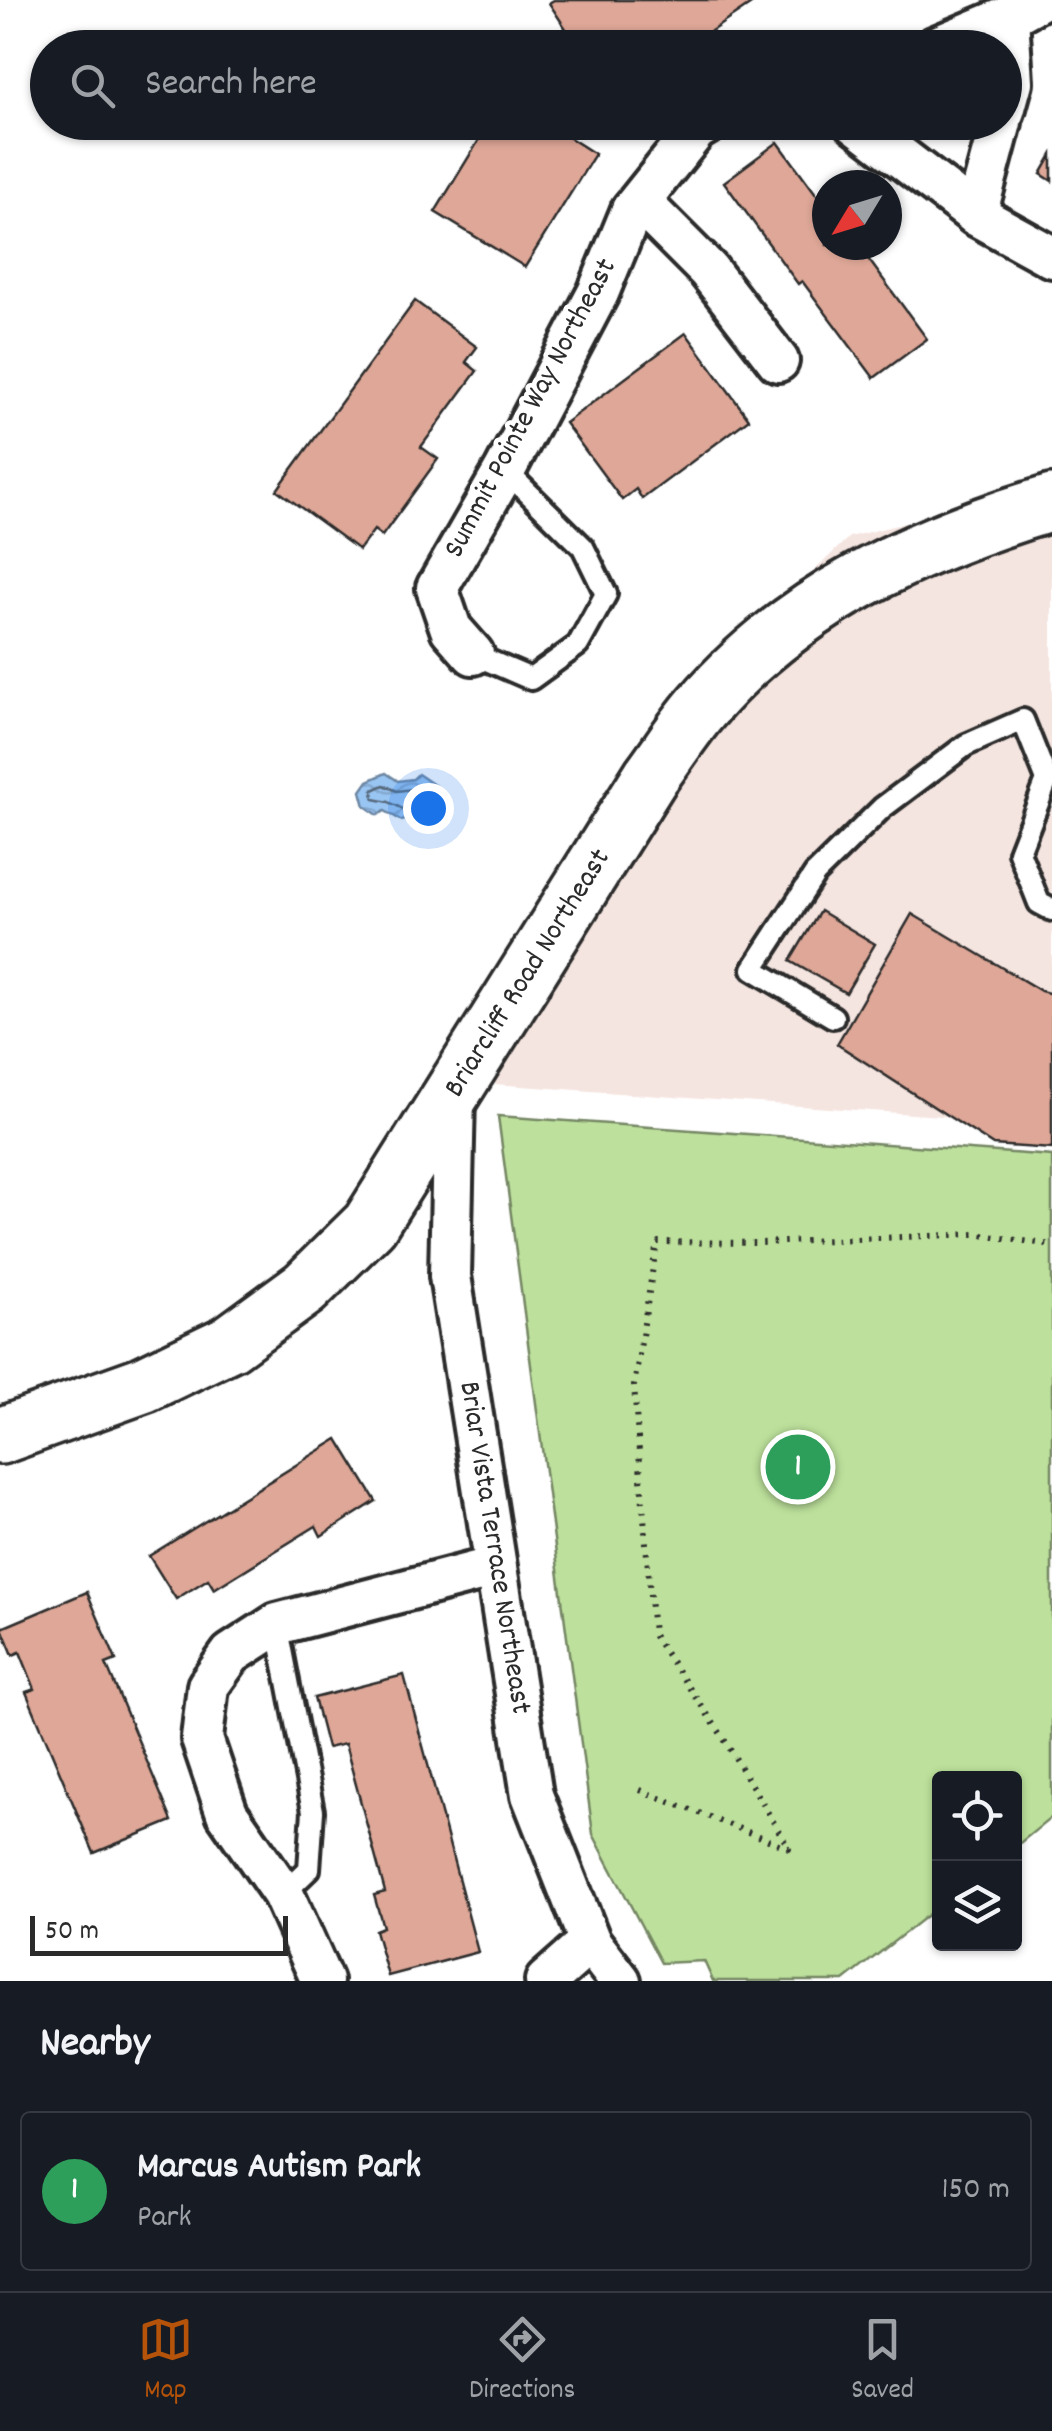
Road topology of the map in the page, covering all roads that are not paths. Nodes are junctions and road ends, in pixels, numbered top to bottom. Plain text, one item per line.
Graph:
1 (1023, 9) edge
2 (975, 30) edge
3 (688, 140) edge
4 (878, 140) edge
5 (996, 140) edge
6 (632, 210) junction
7 (976, 215) junction
8 (1052, 257) edge
9 (778, 361) dead end
10 (505, 470) junction
11 (1039, 514) edge
12 (473, 654) joint
13 (1049, 780) edge
14 (1052, 910) edge
15 (833, 1017) dead end
16 (454, 1095) junction
17 (0, 1436) edge
18 (494, 1567) junction
19 (278, 1624) junction
20 (284, 1894) junction
21 (590, 1942) junction
22 (322, 1981) edge
23 (546, 1981) edge
24 (620, 1981) edge

1 - 2 street
3 - 6 street, Summit Pointe Way Northeast
4 - 7 street
5 - 7 street
6 - 9 street
6 - 10 street, Summit Pointe Way Northeast
7 - 8 street
10 - 12 street, Summit Pointe Way Northeast
10 - 12 lane
11 - 16 main road, Briarcliff Road Northeast
13 - 14 lane
13 - 15 lane
16 - 17 main road, Briarcliff Road Northeast
16 - 18 street, Briar Vista Terrace Northeast
18 - 19 street
18 - 21 street, Briar Vista Terrace Northeast
19 - 20 lane
19 - 20 street
20 - 22 street
21 - 23 street
21 - 24 street, Briar Vista Terrace Northeast

